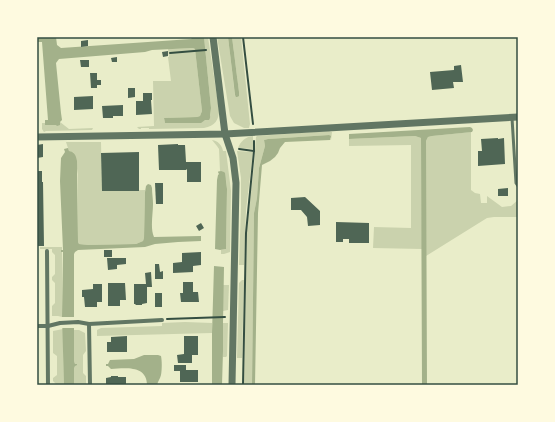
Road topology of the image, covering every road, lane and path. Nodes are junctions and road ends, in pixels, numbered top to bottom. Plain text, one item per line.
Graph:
1 (213, 37) edge
2 (243, 37) edge
3 (206, 50) dead end
4 (170, 53) dead end
5 (515, 118) edge
6 (254, 132) junction
7 (225, 134) junction
8 (37, 137) edge
9 (518, 186) edge
10 (47, 251) dead end
11 (228, 317) dead end
12 (162, 320) joint
13 (89, 324) junction
14 (37, 326) edge
15 (48, 326) junction
16 (48, 385) edge
17 (90, 385) edge
18 (232, 385) edge
19 (243, 385) edge

1 - 7 street
2 - 6 path
3 - 4 path
5 - 6 street
5 - 9 lane
6 - 7 street
6 - 19 path
7 - 8 street
7 - 18 street
10 - 15 street
11 - 12 path
12 - 13 street
13 - 15 street
13 - 17 street
14 - 15 street
15 - 16 street

